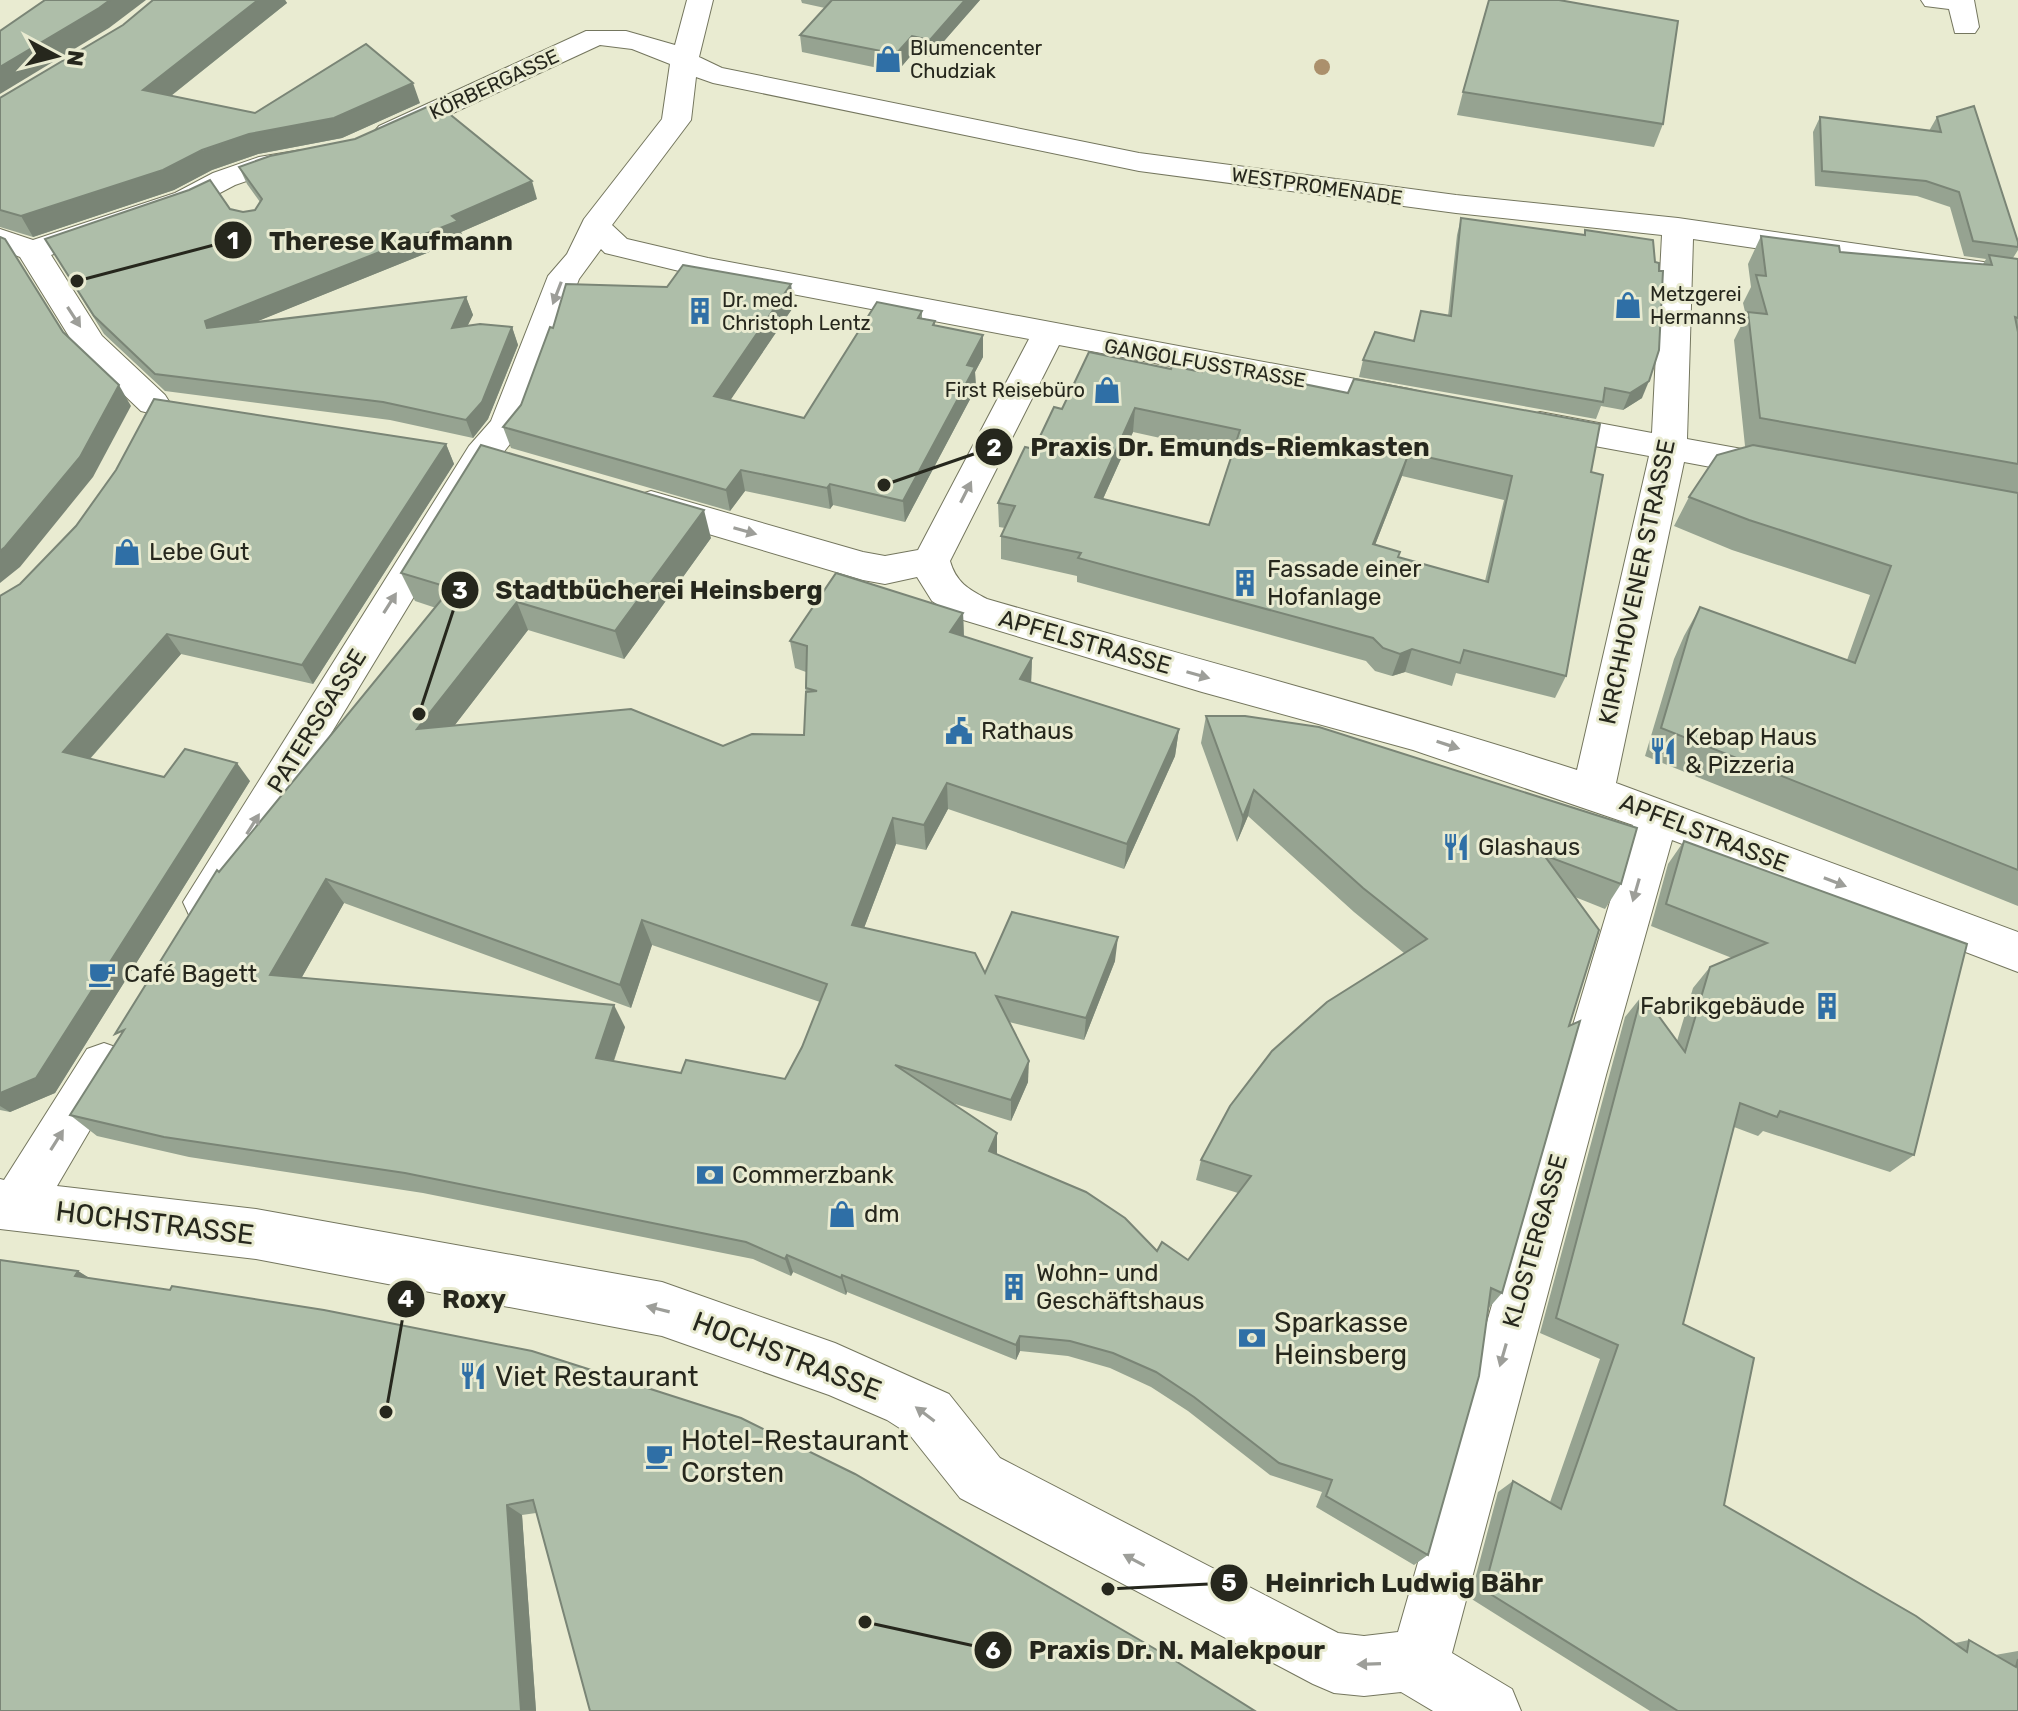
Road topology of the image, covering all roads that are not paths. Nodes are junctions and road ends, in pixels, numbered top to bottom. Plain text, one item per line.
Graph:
1 (700, 0) edge
2 (1934, 0) edge
3 (1965, 27) dead end
4 (685, 59) junction
5 (364, 142) edge
6 (330, 153) edge
7 (595, 226) junction
8 (1678, 227) junction
9 (0, 238) edge
10 (32, 251) junction
11 (2018, 277) edge
12 (1048, 334) junction
13 (1436, 405) edge
14 (157, 414) edge
15 (1514, 420) edge
16 (1669, 448) junction
17 (1810, 474) edge
18 (614, 493) edge
19 (931, 561) junction
20 (1593, 792) junction
21 (1658, 815) junction
22 (183, 938) edge
23 (2018, 952) edge
24 (124, 1032) edge
25 (8, 1205) edge
26 (1418, 1667) junction
27 (1490, 1711) edge

1 - 4 street
2 - 3 street
4 - 5 street, KÖRBERGASSE
4 - 7 street
4 - 8 street, WESTPROMENADE
6 - 10 street
7 - 12 street, GANGOLFUSSTRASSE
7 - 22 street, PATERSGASSE
8 - 11 street, WESTPROMENADE
8 - 16 street, KIRCHHOVENER STRASSE
9 - 10 street
10 -> 14 street
12 - 13 street, GANGOLFUSSTRASSE
19 -> 12 street
15 - 16 street
16 - 17 street
16 - 20 street, KIRCHHOVENER STRASSE
18 -> 19 street
19 -> 20 street, APFELSTRASSE
20 - 21 street, APFELSTRASSE
21 -> 23 street, APFELSTRASSE
21 -> 26 street, KLOSTERGASSE
25 -> 24 street
26 -> 25 street, HOCHSTRASSE
26 - 27 street, HOCHSTRASSE

